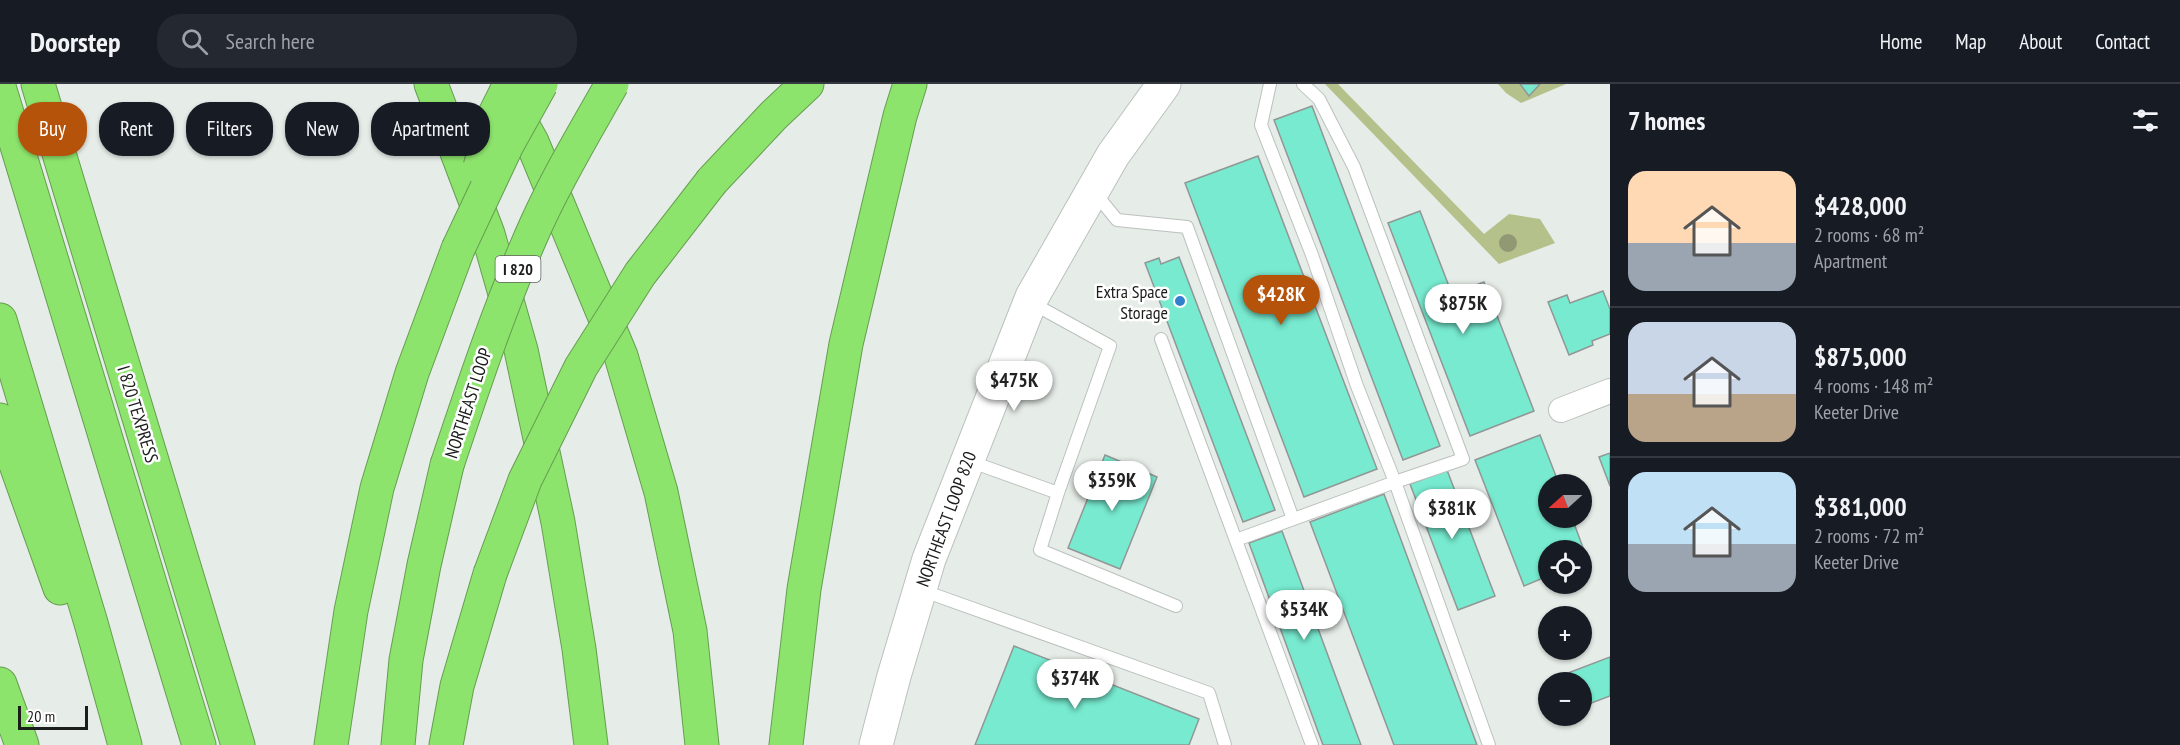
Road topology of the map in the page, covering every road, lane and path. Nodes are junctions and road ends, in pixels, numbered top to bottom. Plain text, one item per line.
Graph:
1 (38, 84) edge
2 (430, 84) edge
3 (500, 84) edge
4 (510, 84) edge
5 (541, 84) edge
6 (612, 84) edge
7 (807, 84) edge
8 (910, 84) edge
9 (1164, 84) edge
10 (1270, 84) edge
11 (1303, 84) edge
12 (0, 90) edge
13 (1092, 190) junction
14 (458, 249) junction
15 (1030, 302) junction
16 (0, 320) edge
17 (1161, 339) dead end
18 (1610, 391) edge
19 (1561, 410) dead end
20 (0, 420) edge
21 (967, 461) junction
22 (1395, 482) junction
23 (1058, 494) junction
24 (1293, 519) junction
25 (1236, 540) junction
26 (920, 590) junction
27 (1176, 606) dead end
28 (91, 623) junction
29 (0, 684) edge
30 (880, 744) edge
31 (22, 745) edge
32 (125, 745) edge
33 (199, 745) edge
34 (238, 745) edge
35 (331, 745) edge
36 (398, 745) edge
37 (446, 745) edge
38 (591, 745) edge
39 (702, 745) edge
40 (786, 745) edge
41 (1225, 745) edge
42 (1312, 745) edge
43 (1489, 745) edge

1 - 34 highway, I 820 TEXPRESS
2 - 38 highway
3 - 39 highway
4 - 14 highway, bridge
5 - 14 highway, bridge
6 - 36 highway, NORTHEAST LOOP / I 820, bridge
7 - 37 highway, bridge
8 - 40 highway
9 - 13 main road, NORTHEAST LOOP 820
10 - 22 lane
11 - 22 lane
12 - 33 highway, I 820 TEXPRESS
13 - 15 main road, NORTHEAST LOOP 820
13 - 24 lane
14 - 35 highway
15 - 21 main road, NORTHEAST LOOP 820
15 - 23 lane
16 - 28 highway
17 - 25 lane
18 - 19 street
20 - 28 highway
21 - 23 lane
21 - 26 main road, NORTHEAST LOOP 820
22 - 24 lane
22 - 43 lane
23 - 27 lane
24 - 25 lane
25 - 42 lane
26 - 30 main road, NORTHEAST LOOP 820
26 - 41 lane
28 - 32 highway
29 - 31 highway

